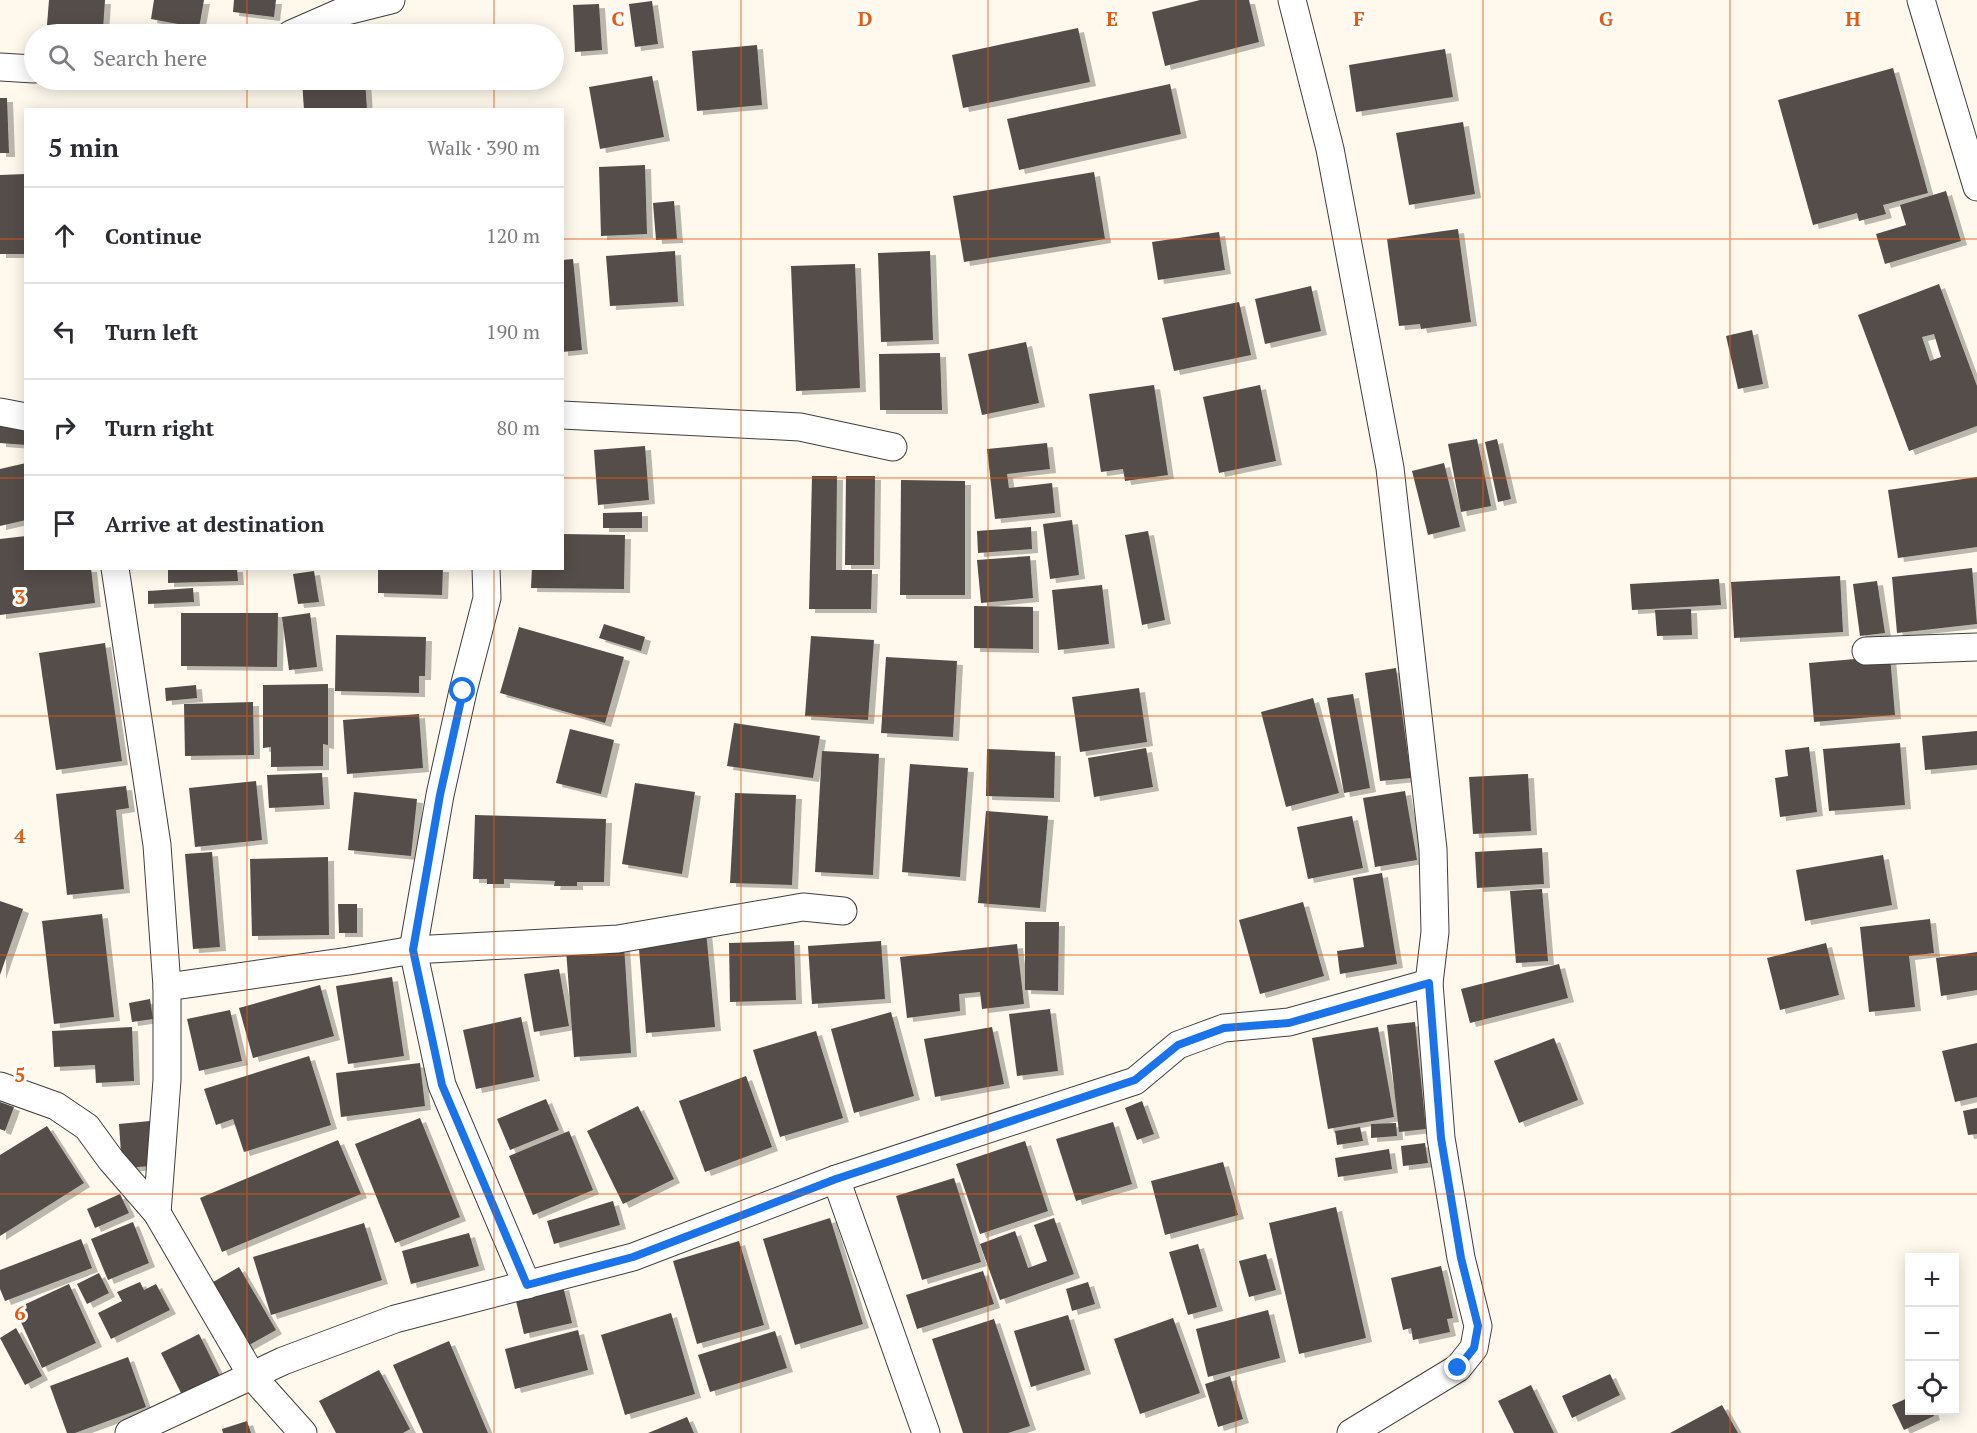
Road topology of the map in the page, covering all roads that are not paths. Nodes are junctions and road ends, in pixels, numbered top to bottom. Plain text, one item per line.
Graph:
1 (391, 0) edge
2 (1292, 0) edge
3 (1921, 0) edge
4 (314, 24) edge
5 (0, 67) edge
6 (24, 68) edge
7 (1977, 187) edge
8 (0, 412) edge
9 (564, 415) edge
10 (24, 417) edge
11 (893, 447) dead end
12 (115, 570) edge
13 (486, 570) edge
14 (1977, 647) edge
15 (1866, 651) dead end
16 (843, 911) dead end
17 (413, 950) junction
18 (1429, 983) junction
19 (167, 987) junction
20 (0, 1086) edge
21 (836, 1179) junction
22 (158, 1213) junction
23 (527, 1285) junction
24 (252, 1376) junction
25 (129, 1433) edge
26 (303, 1433) edge
27 (927, 1433) edge
28 (1352, 1433) edge

1 - 4 street
2 - 18 street
3 - 7 street
5 - 6 street
8 - 10 street
9 - 11 street
12 - 19 street
13 - 17 street
14 - 15 street
16 - 17 street
17 - 19 street
17 - 23 street
18 - 21 street
18 - 28 street
19 - 22 street
20 - 22 street
21 - 23 street
21 - 27 street
22 - 24 street
23 - 24 street
24 - 25 street
24 - 26 street

